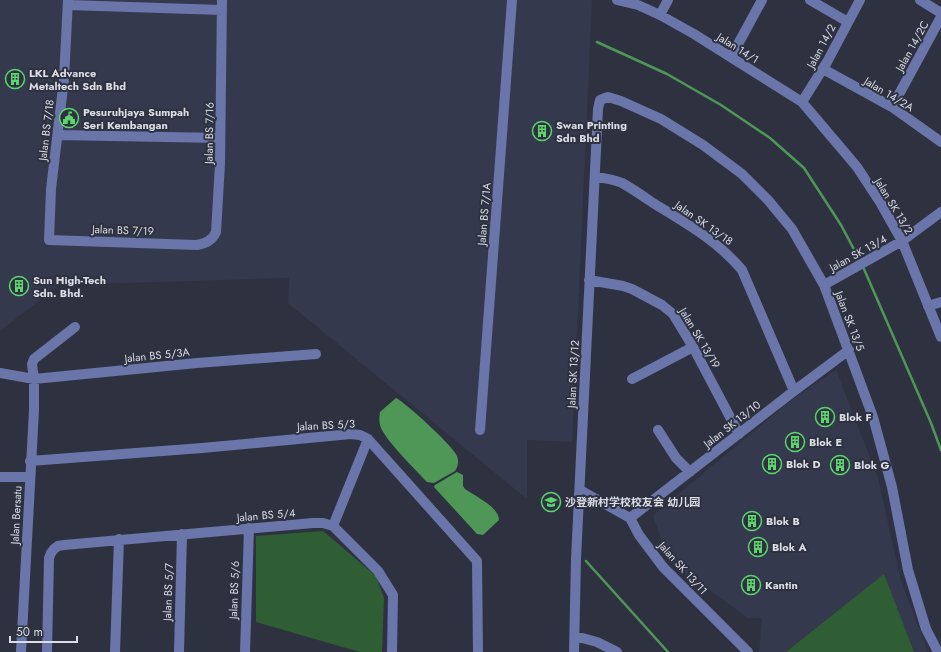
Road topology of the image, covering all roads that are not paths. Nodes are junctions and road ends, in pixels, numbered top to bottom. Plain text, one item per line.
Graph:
1 (512, 0) edge
2 (617, 0) edge
3 (668, 0) edge
4 (762, 0) edge
5 (810, 0) edge
6 (860, 0) edge
7 (920, 0) edge
8 (68, 3) edge
9 (639, 3) edge
10 (222, 5) edge
11 (941, 13) edge
12 (660, 15) junction
13 (941, 17) edge
14 (848, 22) junction
15 (730, 58) junction
16 (823, 69) junction
17 (603, 98) joint
18 (802, 102) junction
19 (892, 107) junction
20 (58, 135) junction
21 (220, 138) junction
22 (941, 142) edge
23 (595, 177) junction
24 (941, 212) edge
25 (49, 240) joint
26 (902, 241) junction
27 (197, 244) joint
28 (589, 280) junction
29 (824, 285) junction
30 (941, 302) edge
31 (928, 306) junction
32 (75, 327) dead end
33 (941, 336) edge
34 (693, 347) junction
35 (849, 350) junction
36 (316, 354) dead end
37 (0, 373) edge
38 (34, 379) junction
39 (632, 379) dead end
40 (794, 391) junction
41 (480, 430) dead end
42 (658, 430) dead end
43 (739, 434) junction
44 (368, 439) junction
45 (30, 461) junction
46 (690, 472) junction
47 (0, 477) edge
48 (30, 477) junction
49 (580, 490) junction
50 (630, 518) junction
51 (333, 526) junction
52 (249, 528) junction
53 (182, 534) junction
54 (119, 539) junction
55 (575, 636) junction
56 (21, 652) edge
57 (47, 652) edge
58 (115, 652) edge
59 (179, 652) edge
60 (245, 652) edge
61 (392, 652) edge
62 (478, 652) edge
63 (574, 652) edge
64 (617, 652) edge
65 (748, 652) edge
66 (938, 652) edge

1 - 41 street, Jalan BS 7/1A
2 - 9 street, Jalan 14/1
3 - 12 street
4 - 15 street
5 - 14 street
6 - 14 street, Jalan 14/2
7 - 11 street
8 - 10 street
8 - 20 street, Jalan BS 7/18
9 - 12 street, Jalan 14/1
10 - 21 street, Jalan BS 7/16
12 - 15 street, Jalan 14/1
13 - 19 street, Jalan 14/2C
14 - 16 street, Jalan 14/2
15 - 18 street, Jalan 14/1
16 - 18 street, Jalan 14/2
16 - 19 street, Jalan 14/2A
17 - 23 street, Jalan SK 13/12
17 - 29 street, Jalan SK 13/5
18 - 26 street, Jalan SK 13/2
19 - 22 street, Jalan 14/2A
20 - 21 street
20 - 25 street, Jalan BS 7/18
21 - 27 street, Jalan BS 7/16
23 - 28 street, Jalan SK 13/12
23 - 40 street, Jalan SK 13/18
24 - 26 street, Jalan SK 13/4
25 - 27 street, Jalan BS 7/19
26 - 29 street, Jalan SK 13/4
26 - 31 street, Jalan SK 13/2
28 - 34 street, Jalan SK 13/19
28 - 49 street, Jalan SK 13/12
29 - 35 street, Jalan SK 13/5
30 - 31 street
31 - 33 street, Jalan SK 13/2
32 - 38 street, Jalan Bersatu
34 - 39 street
34 - 43 street, Jalan SK 13/19
35 - 40 street, Jalan SK 13/10
35 - 66 street, Jalan SK 13/5
36 - 38 street, Jalan BS 5/3A
37 - 38 street, Jalan BS 5/3A
38 - 45 street, Jalan Bersatu
40 - 43 street, Jalan SK 13/10
42 - 46 street
43 - 46 street, Jalan SK 13/10
44 - 45 street, Jalan BS 5/3
44 - 51 street
44 - 62 street, Jalan BS 5/3
45 - 48 street, Jalan Bersatu
46 - 50 street, Jalan SK 13/10
47 - 48 street
48 - 56 street, Jalan Bersatu
49 - 50 street
49 - 55 street, Jalan SK 13/12
50 - 65 street, Jalan SK 13/11
51 - 52 street, Jalan BS 5/4
51 - 61 street
52 - 53 street, Jalan BS 5/4
52 - 60 street, Jalan BS 5/6
53 - 54 street, Jalan BS 5/4
53 - 59 street, Jalan BS 5/7
54 - 57 street, Jalan BS 5/4
54 - 58 street
55 - 63 street, Jalan SK 13/12
55 - 64 street

